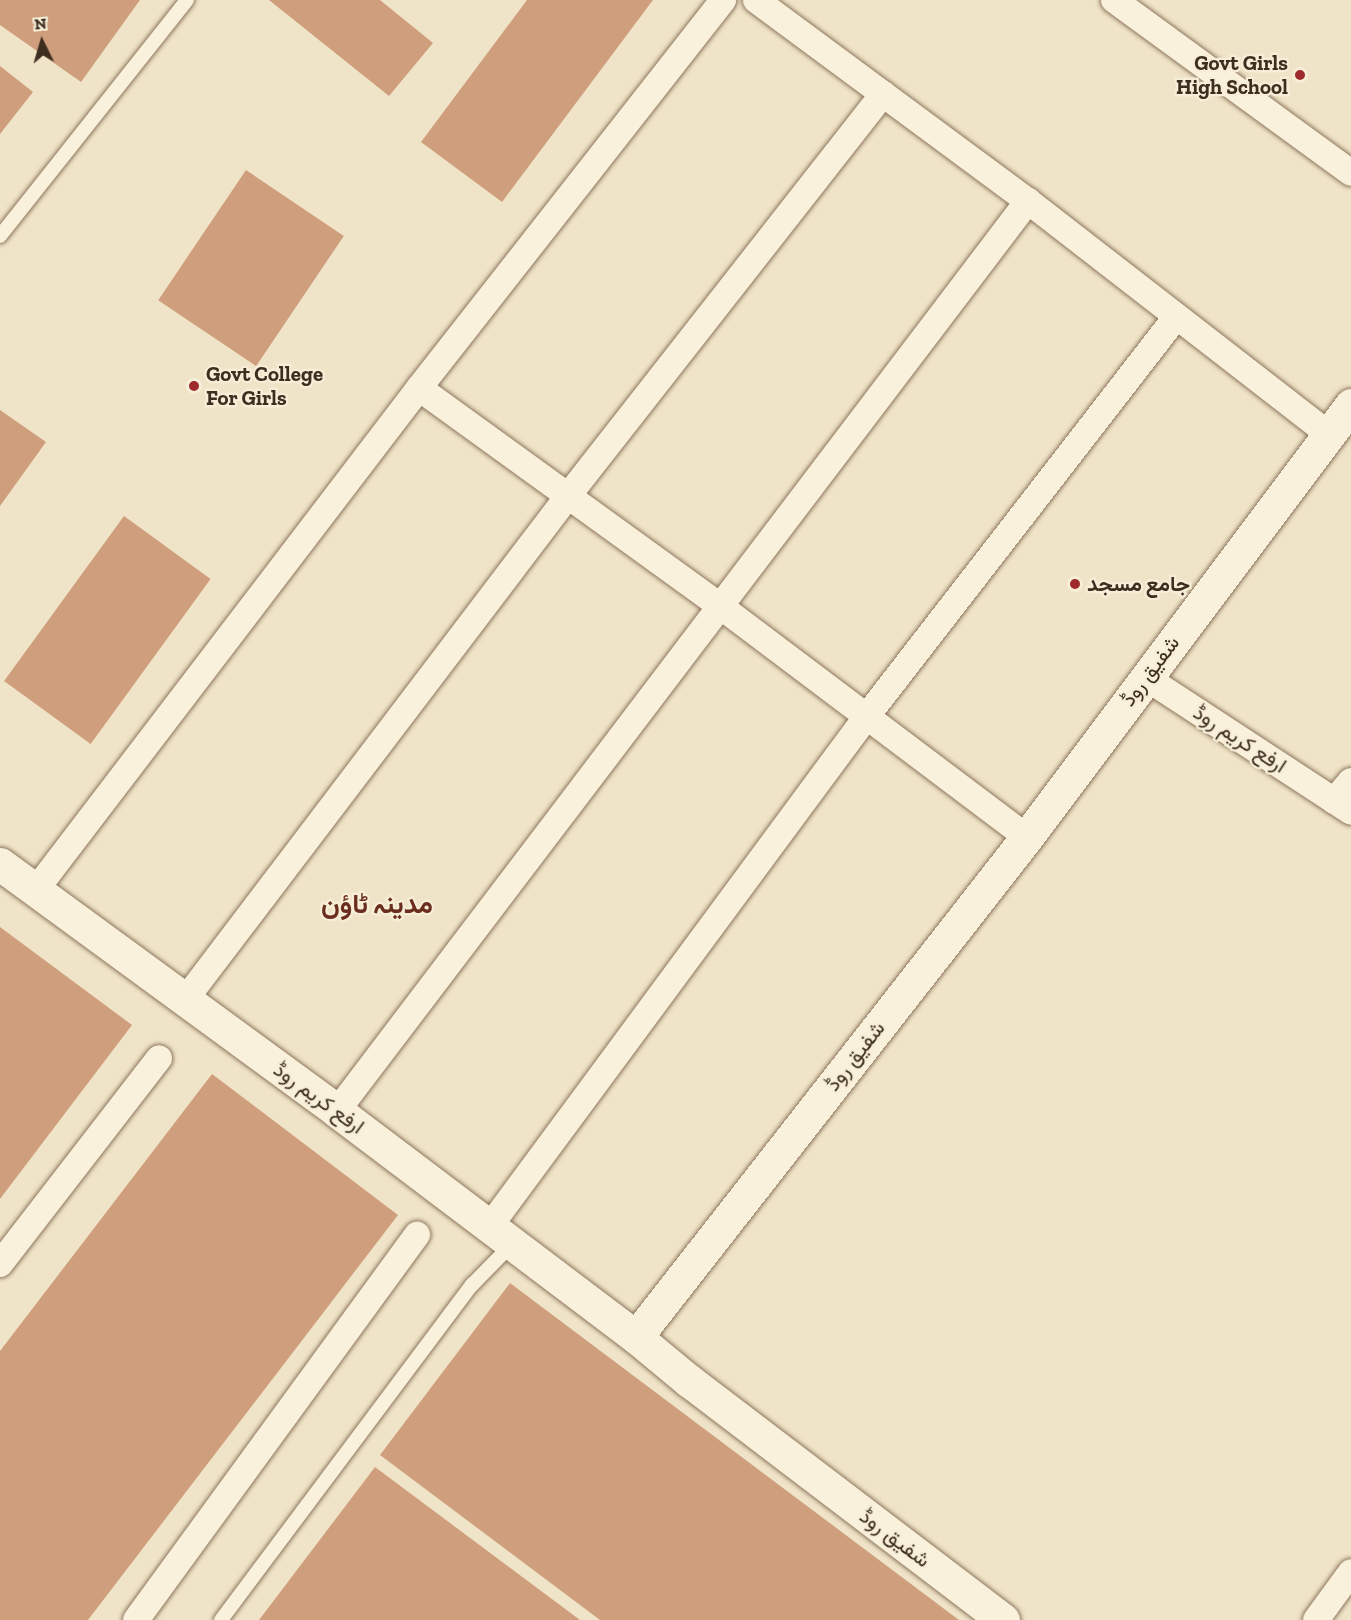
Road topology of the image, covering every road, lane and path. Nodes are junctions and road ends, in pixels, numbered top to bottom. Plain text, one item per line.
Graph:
1 (187, 0) edge
2 (723, 0) edge
3 (756, 0) edge
4 (1114, 0) edge
5 (883, 94) junction
6 (1351, 173) edge
7 (1028, 201) junction
8 (0, 236) edge
9 (1176, 317) junction
10 (419, 388) junction
11 (1351, 405) edge
12 (1330, 435) junction
13 (568, 496) junction
14 (720, 606) junction
15 (1145, 677) junction
16 (867, 716) junction
17 (1351, 781) edge
18 (1343, 806) edge
19 (1027, 837) junction
20 (0, 864) edge
21 (35, 891) junction
22 (185, 1000) junction
23 (159, 1058) dead end
24 (337, 1111) junction
25 (417, 1235) dead end
26 (501, 1235) junction
27 (0, 1264) edge
28 (636, 1336) junction
29 (1350, 1575) edge
30 (136, 1620) edge
31 (221, 1620) edge
32 (1003, 1620) edge
33 (1316, 1620) edge

1 - 8 lane
2 - 10 street
3 - 5 street
4 - 6 street
5 - 7 street
5 - 13 street
7 - 9 street
7 - 14 street
9 - 12 street
9 - 16 street
10 - 13 street
10 - 21 street
11 - 12 street, شفیق روڈ
12 - 15 street, شفیق روڈ
13 - 14 street
13 - 22 street
14 - 16 street
14 - 24 street
15 - 18 street, ارفع کریم روڈ
15 - 19 street, شفیق روڈ
16 - 19 street
16 - 26 street
17 - 18 street, ارفع کریم روڈ
19 - 28 street, شفیق روڈ
20 - 21 street, ارفع کریم روڈ
21 - 22 street, ارفع کریم روڈ
22 - 24 street, ارفع کریم روڈ
23 - 27 street
24 - 26 street, ارفع کریم روڈ
25 - 30 street
26 - 28 street, ارفع کریم روڈ
26 - 31 lane
28 - 32 street, شفیق روڈ
29 - 33 street

